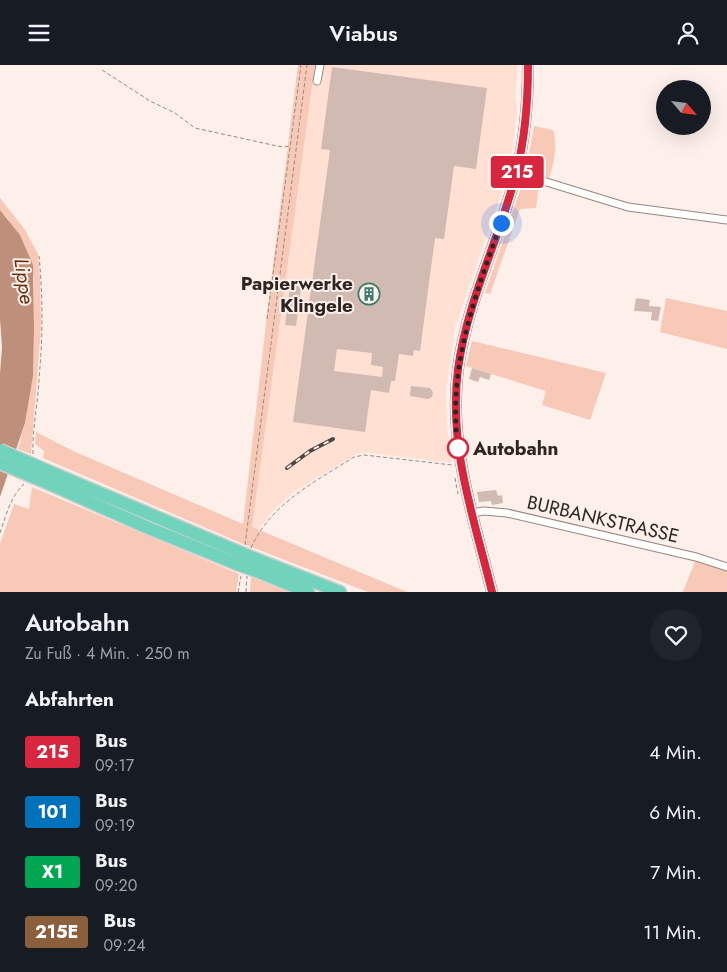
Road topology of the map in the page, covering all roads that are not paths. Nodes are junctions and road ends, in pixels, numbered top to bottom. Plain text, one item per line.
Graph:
1 (320, 65) edge
2 (528, 65) edge
3 (317, 81) dead end
4 (516, 173) junction
5 (727, 220) edge
6 (0, 450) edge
7 (0, 463) edge
8 (53, 480) junction
9 (471, 513) junction
10 (246, 561) junction
11 (727, 567) edge
12 (308, 592) edge
13 (340, 592) edge
14 (492, 592) edge

1 - 3 street
2 - 4 main road
4 - 5 street
4 - 9 main road
6 - 8 highway, bridge
7 - 8 highway, bridge
8 - 10 highway
9 - 11 street, BURBANKSTRASSE
9 - 14 main road
10 - 12 highway
10 - 13 highway

